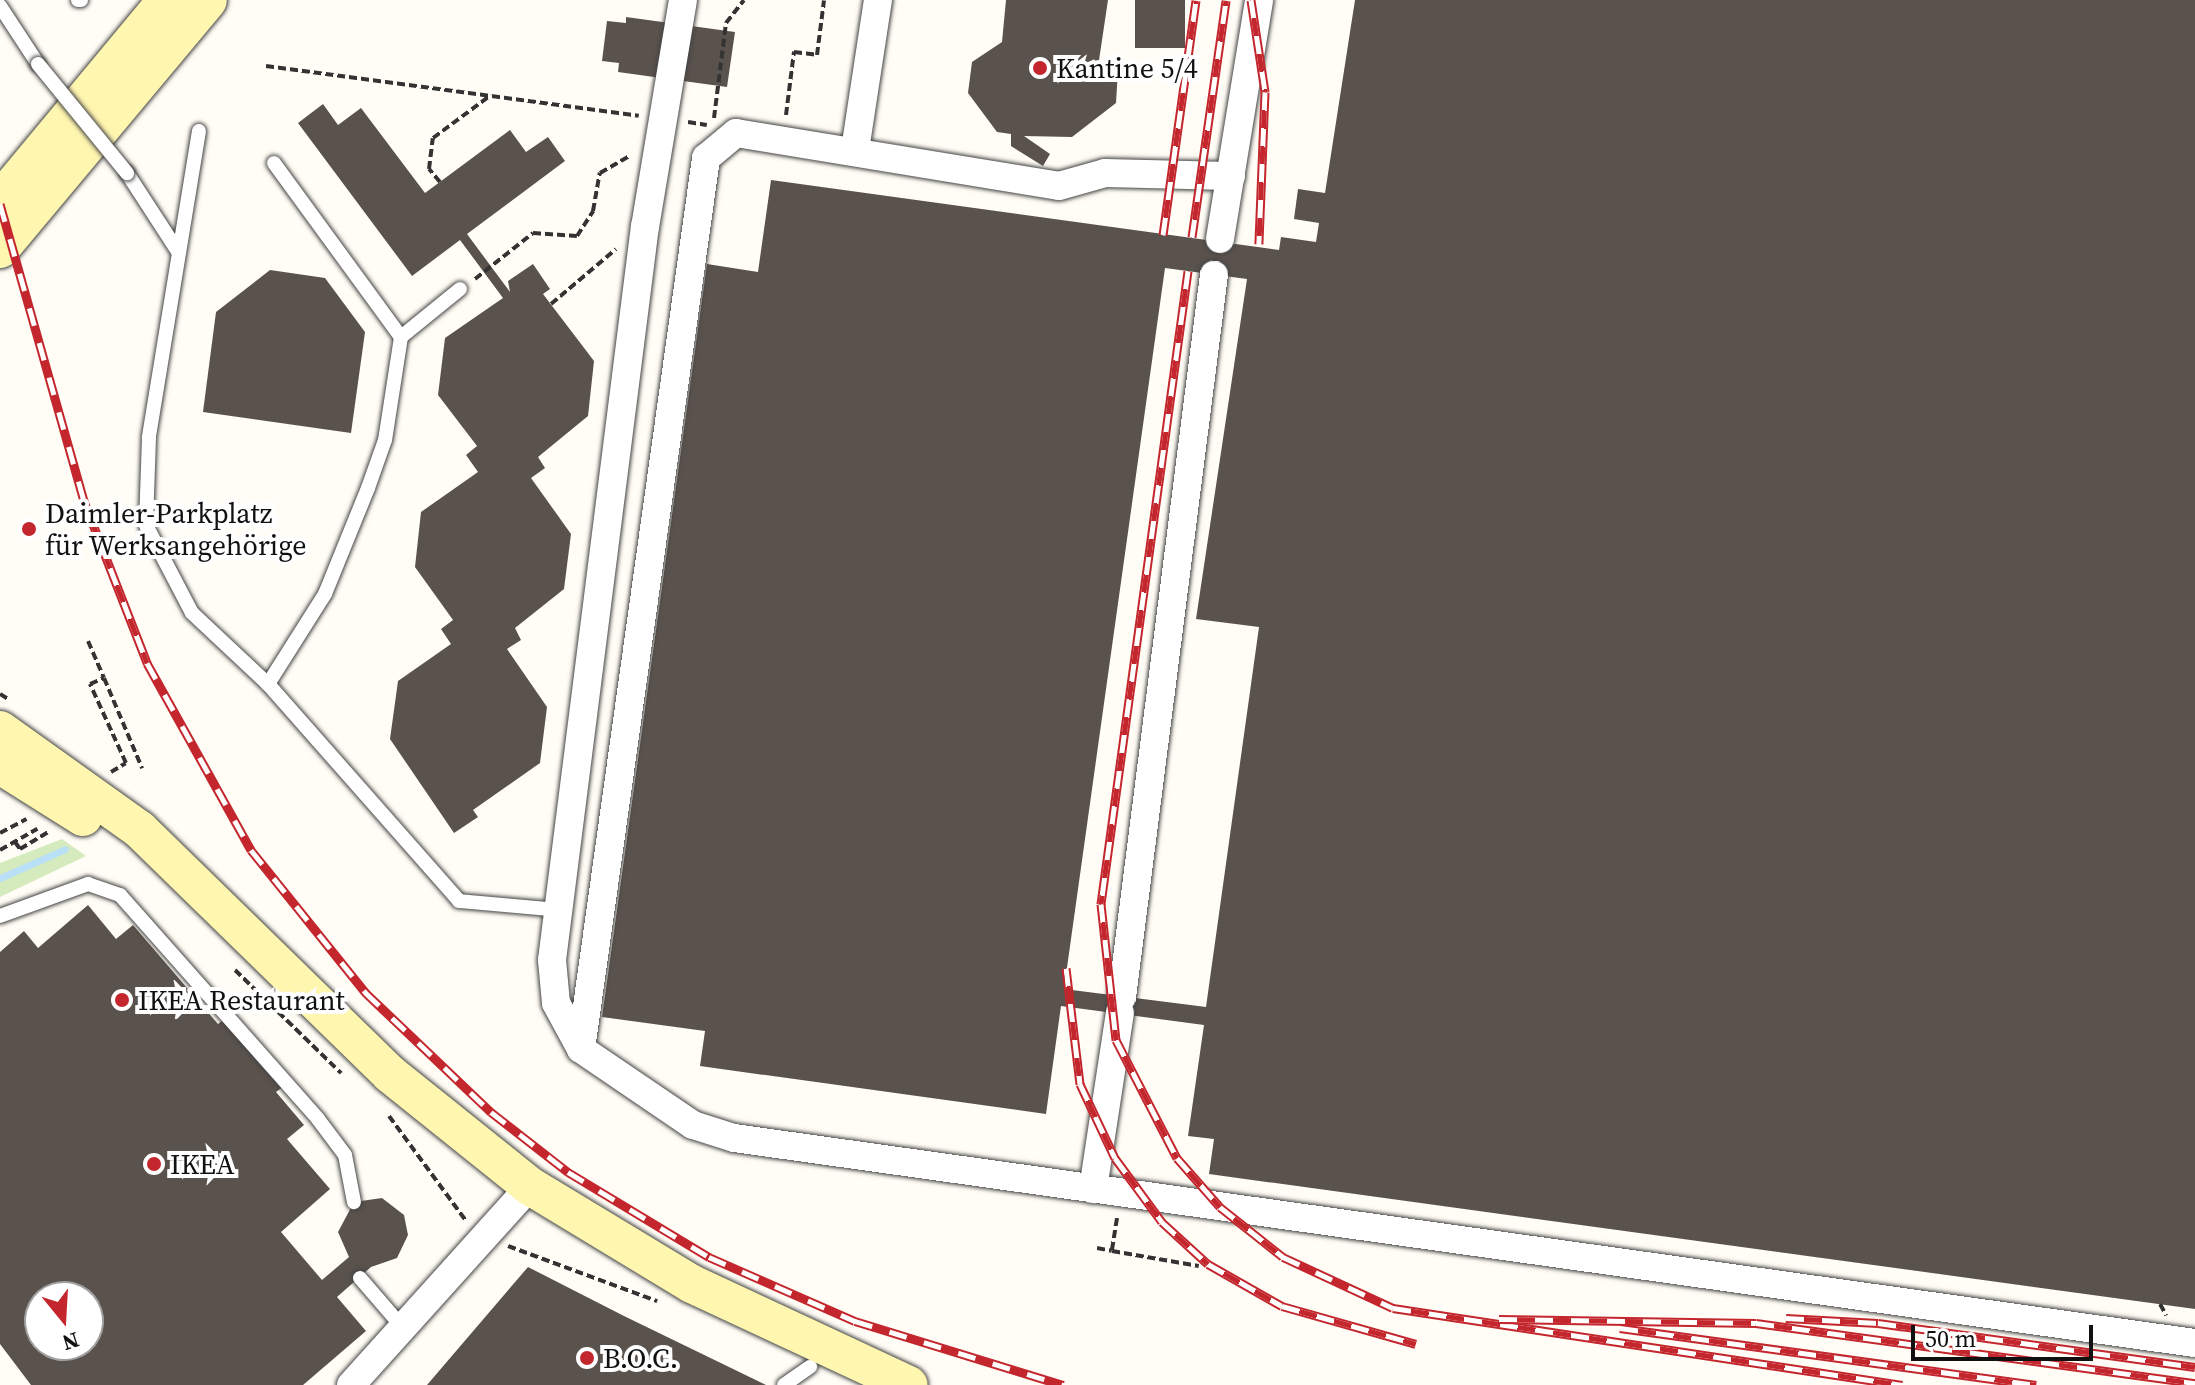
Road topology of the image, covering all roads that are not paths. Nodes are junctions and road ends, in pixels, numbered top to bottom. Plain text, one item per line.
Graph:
1 (167, 0) edge
2 (208, 0) edge
3 (878, 0) edge
4 (1259, 0) edge
5 (0, 6) edge
6 (681, 11) edge
7 (199, 131) dead end
8 (855, 150) junction
9 (274, 163) dead end
10 (1231, 176) junction
11 (0, 201) edge
12 (1220, 239) dead end
13 (0, 249) edge
14 (179, 253) junction
15 (1214, 275) dead end
16 (460, 289) road end
17 (401, 337) junction
18 (268, 684) junction
19 (0, 730) edge
20 (2, 769) edge
21 (215, 904) junction
22 (560, 910) junction
23 (0, 916) edge
24 (581, 1049) junction
25 (530, 1186) junction
26 (1106, 1191) junction
27 (354, 1202) dead end
28 (360, 1278) dead end
29 (404, 1316) junction
30 (2195, 1343) edge
31 (810, 1367) dead end
32 (351, 1385) edge
33 (784, 1385) edge
34 (909, 1385) edge

1 - 11 main road
2 - 13 main road
3 - 8 street
4 - 10 street
5 - 14 lane, bridge
6 - 22 street
7 - 14 lane
8 - 10 street
8 - 24 street
9 - 17 lane
10 - 12 street
14 - 18 lane
15 - 26 street
16 - 17 lane
17 - 18 lane
18 - 22 lane
19 - 21 main road
20 - 21 main road
21 - 25 main road
22 - 24 street
23 - 27 lane
24 - 26 street
25 - 29 street
25 - 34 main road
26 - 30 street
28 - 29 lane
29 - 32 street
31 - 33 lane

